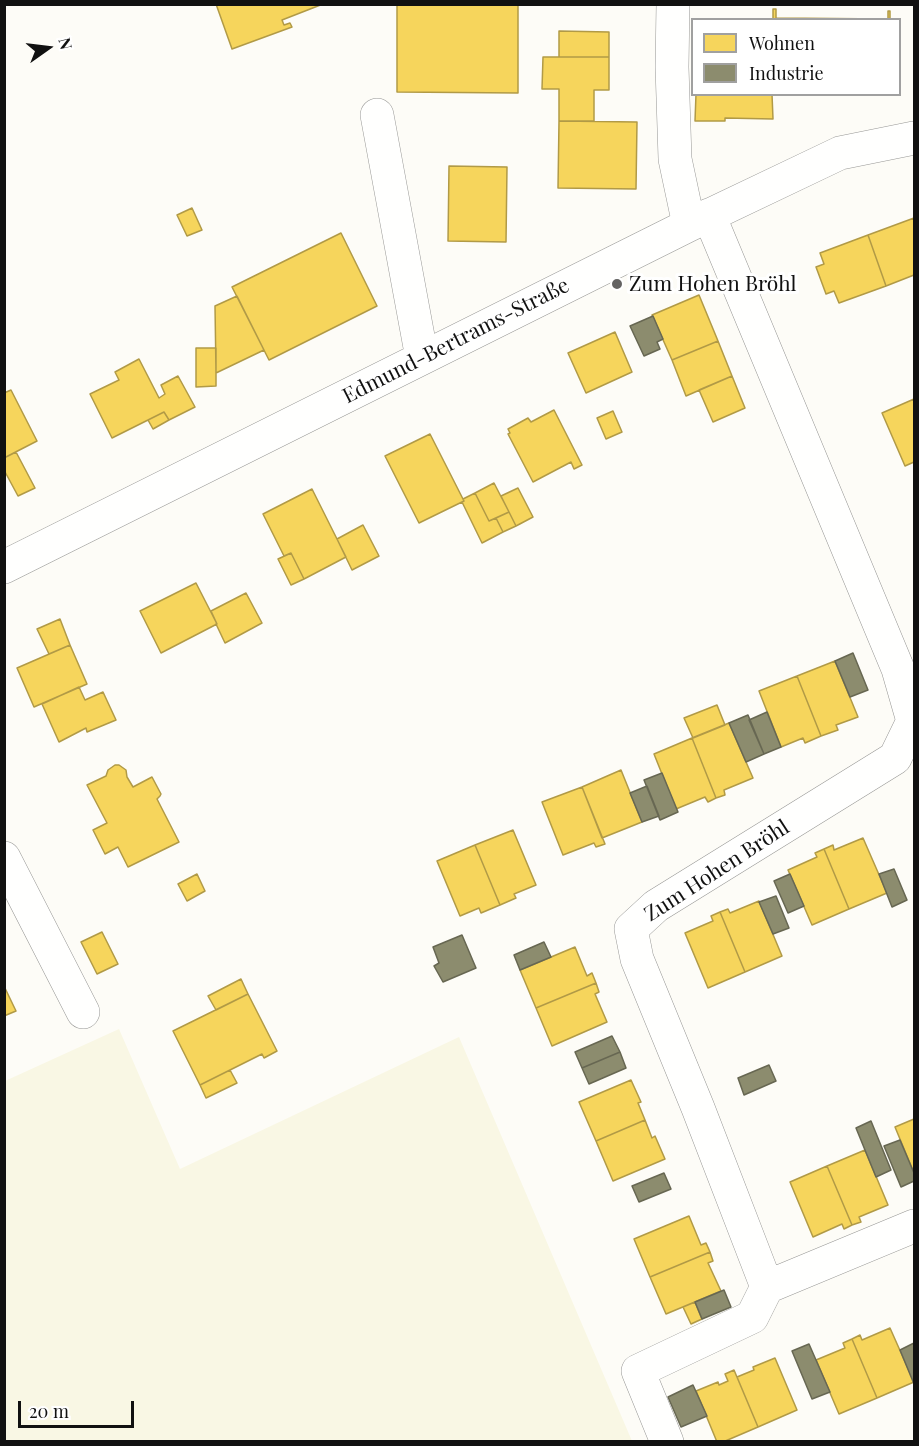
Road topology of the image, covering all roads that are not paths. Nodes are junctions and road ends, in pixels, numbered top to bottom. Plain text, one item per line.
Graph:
1 (673, 4) edge
2 (377, 116) dead end
3 (915, 138) edge
4 (699, 220) junction
5 (422, 358) junction
6 (4, 567) edge
7 (906, 672) edge
8 (4, 858) edge
9 (83, 1011) dead end
10 (915, 1226) edge
11 (767, 1287) junction
12 (667, 1442) edge

1 - 4 street, Zum Hohen Bröhl
2 - 5 street
3 - 4 street, Edmund-Bertrams-Straße
4 - 5 street, Edmund-Bertrams-Straße
4 - 7 street, Zum Hohen Bröhl
5 - 6 street, Edmund-Bertrams-Straße
7 - 11 street, Zum Hohen Bröhl
8 - 9 street
10 - 11 street
11 - 12 street

